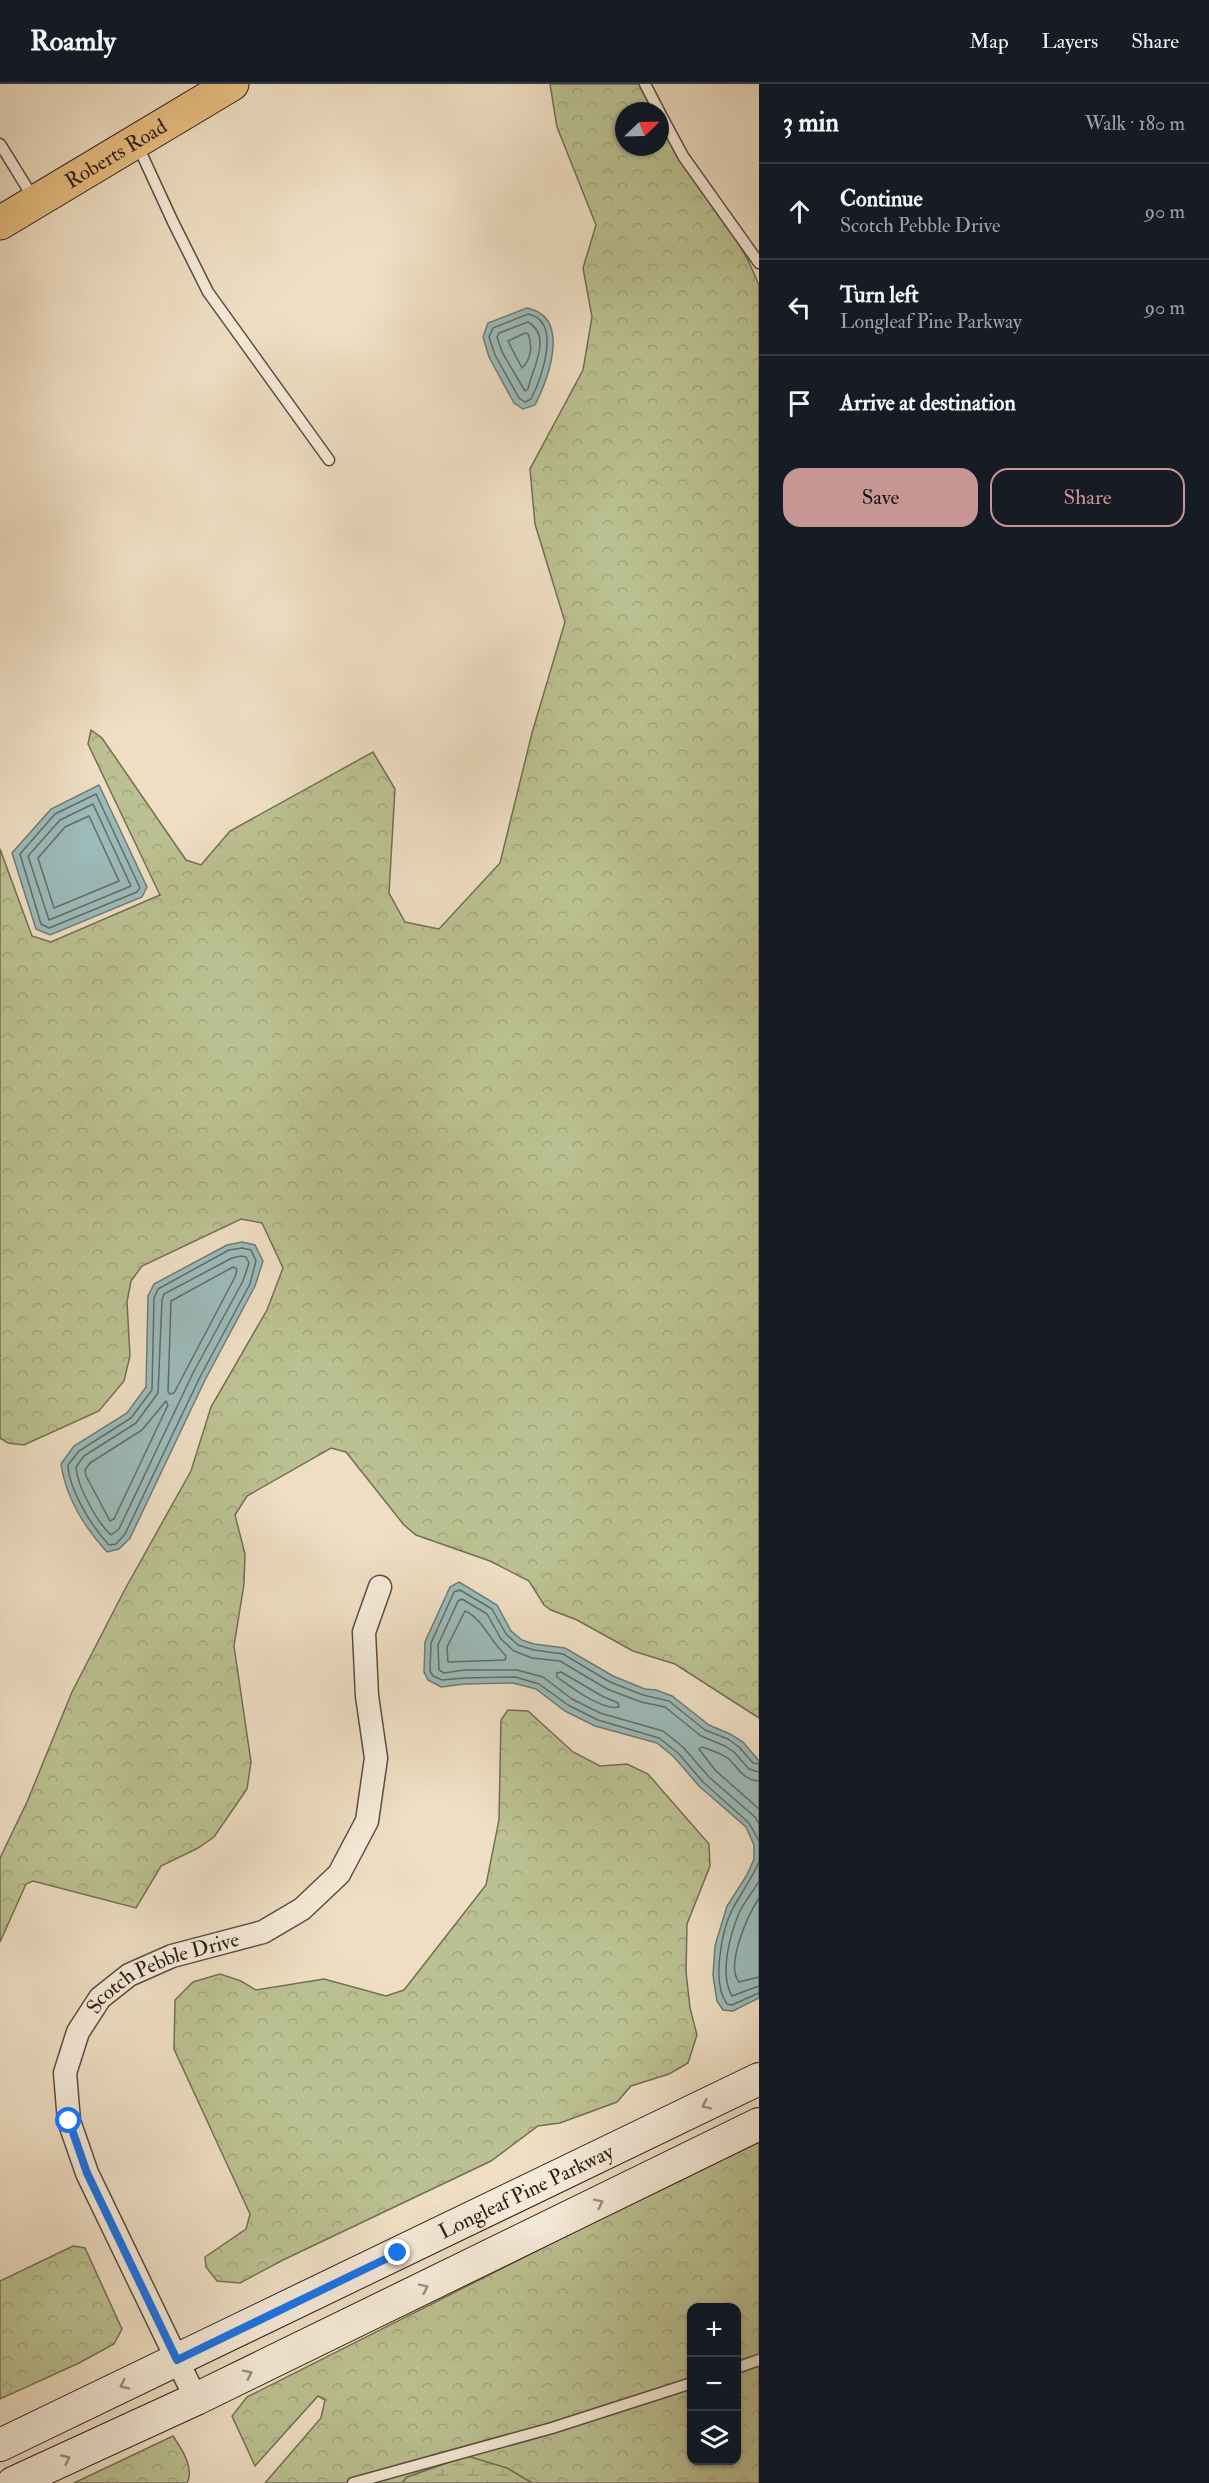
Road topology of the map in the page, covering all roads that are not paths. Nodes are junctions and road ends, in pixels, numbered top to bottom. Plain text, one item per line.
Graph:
1 (232, 84) edge
2 (645, 84) edge
3 (655, 102) edge
4 (669, 129) edge
5 (136, 141) junction
6 (0, 144) edge
7 (36, 201) junction
8 (1, 219) edge
9 (759, 263) edge
10 (329, 460) dead end
11 (380, 1587) dead end
12 (759, 2079) edge
13 (759, 2124) edge
14 (177, 2360) junction
15 (759, 2360) edge
16 (741, 2366) edge
17 (687, 2385) edge
18 (196, 2399) junction
19 (0, 2445) edge
20 (13, 2483) edge
21 (353, 2483) edge

1 - 5 main road, Roberts Road
2 - 3 lane
4 - 9 lane
5 - 7 main road, Roberts Road
5 - 10 lane
6 - 7 lane
7 - 8 main road, Roberts Road
11 - 14 street, Scotch Pebble Drive
12 -> 14 main road, Longleaf Pine Parkway
18 -> 13 main road, Longleaf Pine Parkway
14 - 18 street, Scotch Pebble Drive
14 -> 19 main road, Longleaf Pine Parkway
15 - 16 lane
17 - 21 lane
20 -> 18 main road, Longleaf Pine Parkway

